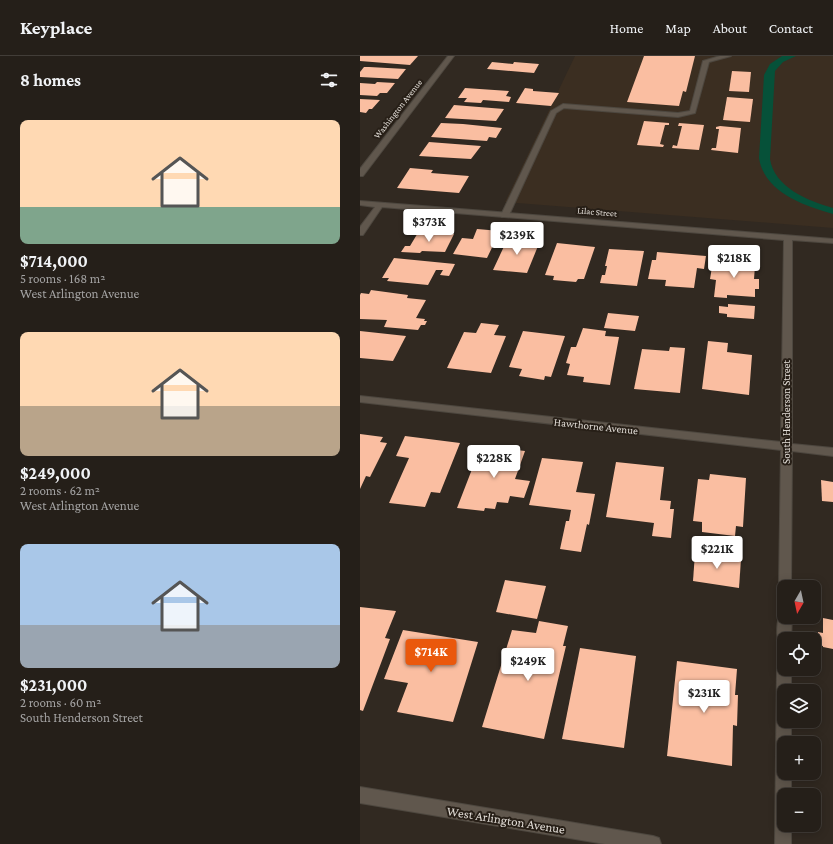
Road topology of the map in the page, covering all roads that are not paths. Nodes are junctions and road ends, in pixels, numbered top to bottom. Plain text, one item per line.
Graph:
1 (451, 56) edge
2 (728, 56) edge
3 (360, 174) edge
4 (360, 203) edge
5 (380, 205) junction
6 (505, 214) junction
7 (360, 233) edge
8 (788, 237) junction
9 (833, 241) edge
10 (360, 399) edge
11 (786, 447) junction
12 (833, 452) edge
13 (785, 580) edge
14 (784, 728) edge
15 (360, 795) edge
16 (653, 844) edge
17 (783, 844) edge

1 - 3 street, Washington Avenue
2 - 6 street
4 - 5 street, Lilac Street
5 - 6 street, Lilac Street
5 - 7 street
6 - 8 street, Lilac Street
8 - 9 street, Lilac Street
8 - 11 street, South Henderson Street
10 - 11 street, Hawthorne Avenue
11 - 12 street, Hawthorne Avenue
11 - 13 street, South Henderson Street
14 - 17 street
15 - 16 street, West Arlington Avenue

